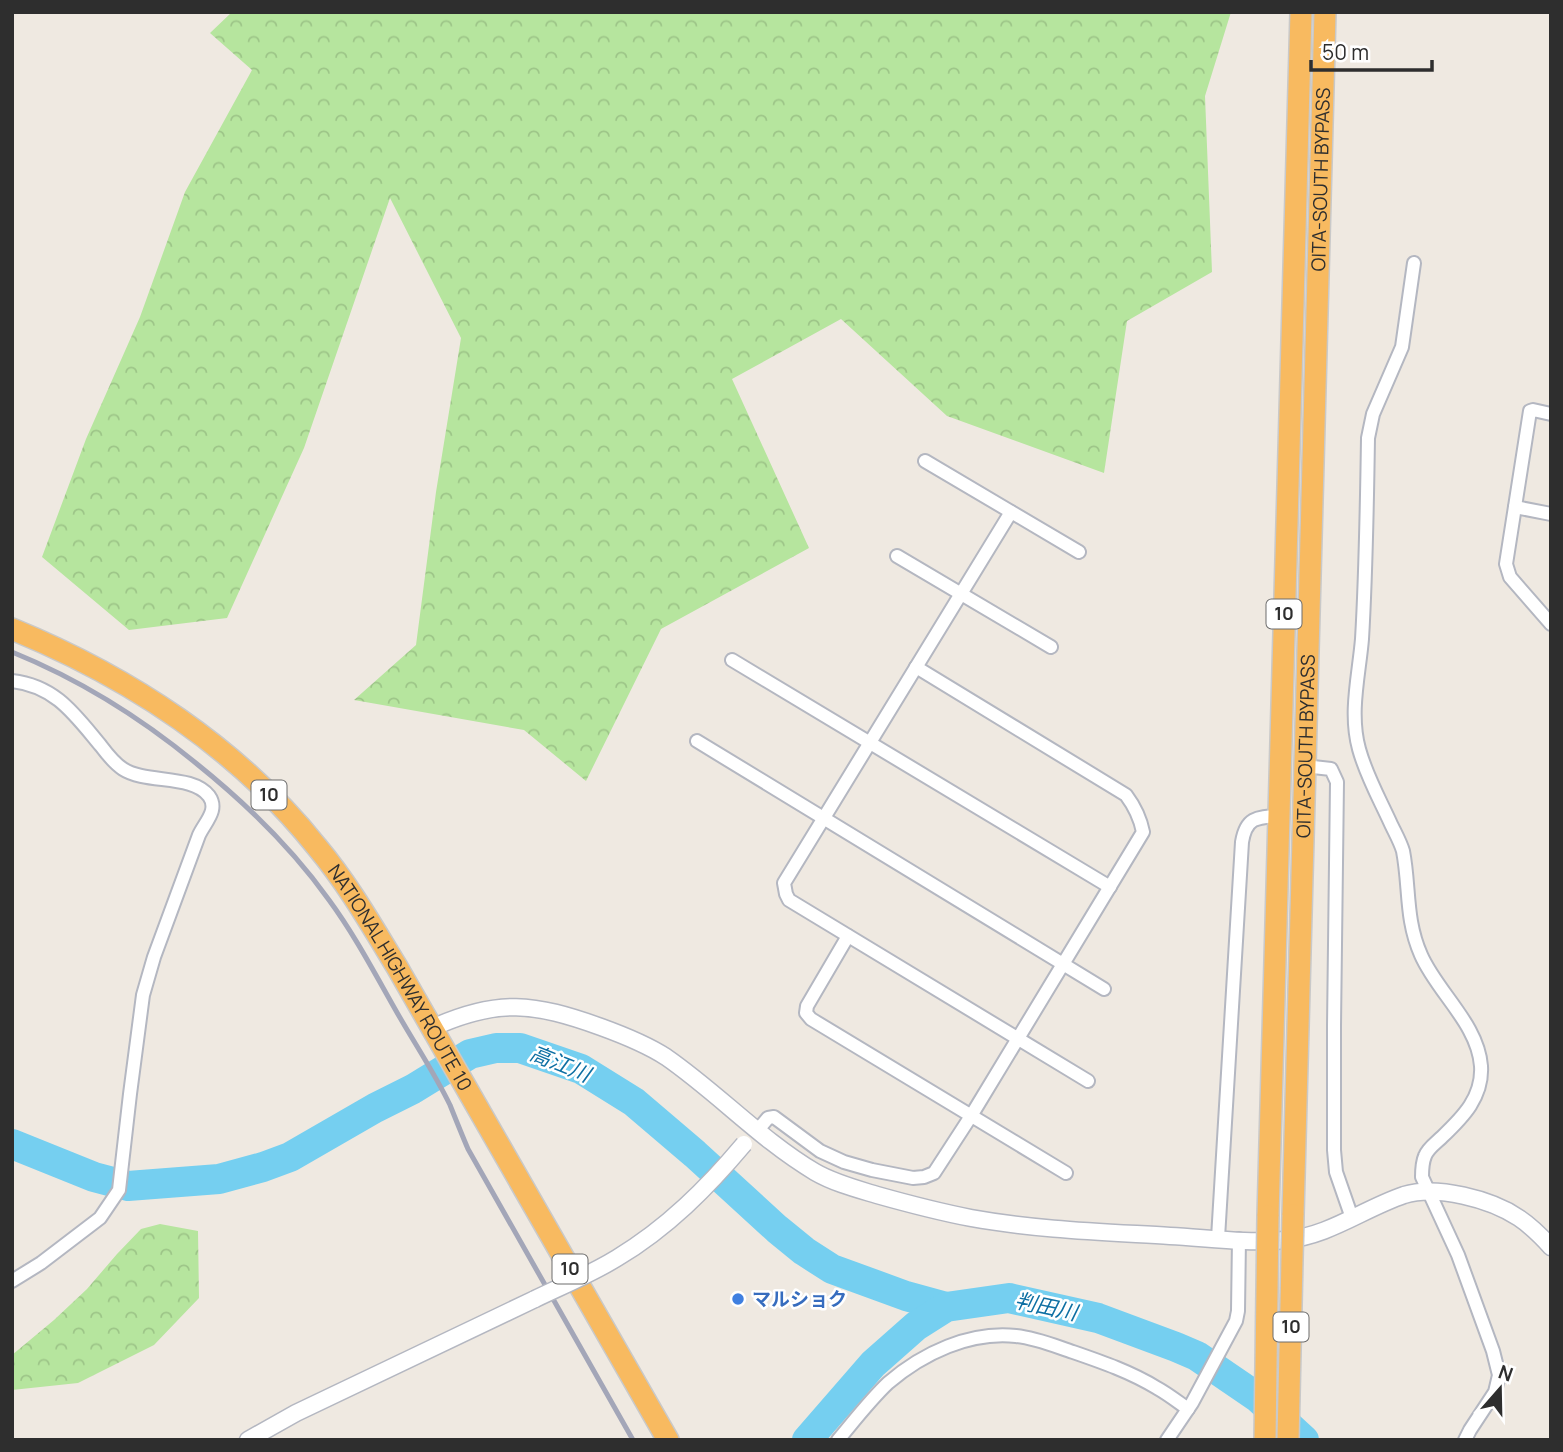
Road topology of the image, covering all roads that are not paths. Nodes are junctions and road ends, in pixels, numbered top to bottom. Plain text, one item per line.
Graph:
1 (1301, 12) edge
2 (1325, 12) edge
3 (1414, 264) dead end
4 (1551, 414) edge
5 (925, 461) dead end
6 (1515, 507) junction
7 (1010, 512) junction
8 (1551, 514) edge
9 (1079, 552) dead end
10 (897, 556) dead end
11 (960, 594) junction
12 (1544, 611) edge
13 (1551, 624) edge
14 (12, 629) edge
15 (1051, 647) dead end
16 (732, 660) dead end
17 (916, 667) junction
18 (12, 681) edge
19 (697, 741) dead end
20 (870, 742) junction
21 (1304, 766) junction
22 (1278, 816) junction
23 (824, 818) junction
24 (1110, 887) junction
25 (848, 936) junction
26 (1063, 964) junction
27 (1104, 989) dead end
28 (432, 1028) junction
29 (1018, 1038) junction
30 (1088, 1081) dead end
31 (971, 1116) junction
32 (757, 1130) junction
33 (1066, 1173) dead end
34 (1427, 1192) junction
35 (1352, 1218) junction
36 (1218, 1238) junction
37 (1239, 1240) junction
38 (1551, 1247) edge
39 (12, 1281) edge
40 (1190, 1406) junction
41 (248, 1440) edge
42 (668, 1440) edge
43 (838, 1440) edge
44 (1167, 1440) edge
45 (1265, 1440) edge
46 (1288, 1440) edge
47 (1465, 1440) edge

1 - 22 highway, OITA-SOUTH BYPASS / 10
2 - 21 highway, OITA-SOUTH BYPASS / 10
3 - 34 street
4 - 6 street
5 - 7 street
6 - 8 street
6 - 12 street
7 - 9 street
7 - 11 street
10 - 11 street
11 - 15 street
11 - 17 street
12 - 13 street
14 - 28 highway, NATIONAL HIGHWAY ROUTE 10 / 10
16 - 20 street
17 - 20 street
17 - 24 street
18 - 39 street
19 - 23 street
20 - 23 street
20 - 24 street
21 - 35 street
21 - 46 highway, OITA-SOUTH BYPASS / 10, bridge
22 - 36 street
22 - 45 highway, OITA-SOUTH BYPASS / 10, bridge
23 - 25 street
23 - 26 street
24 - 26 street
25 - 29 street
25 - 31 street
26 - 27 street
26 - 29 street
28 - 32 street
28 - 42 highway, NATIONAL HIGHWAY ROUTE 10 / 10
29 - 30 street
29 - 31 street
31 - 32 street
31 - 33 street
32 - 36 street
32 - 41 street, bridge
34 - 35 street
34 - 38 street
34 - 47 street
35 - 37 street
36 - 37 street
37 - 40 street
40 - 43 street
40 - 44 street

